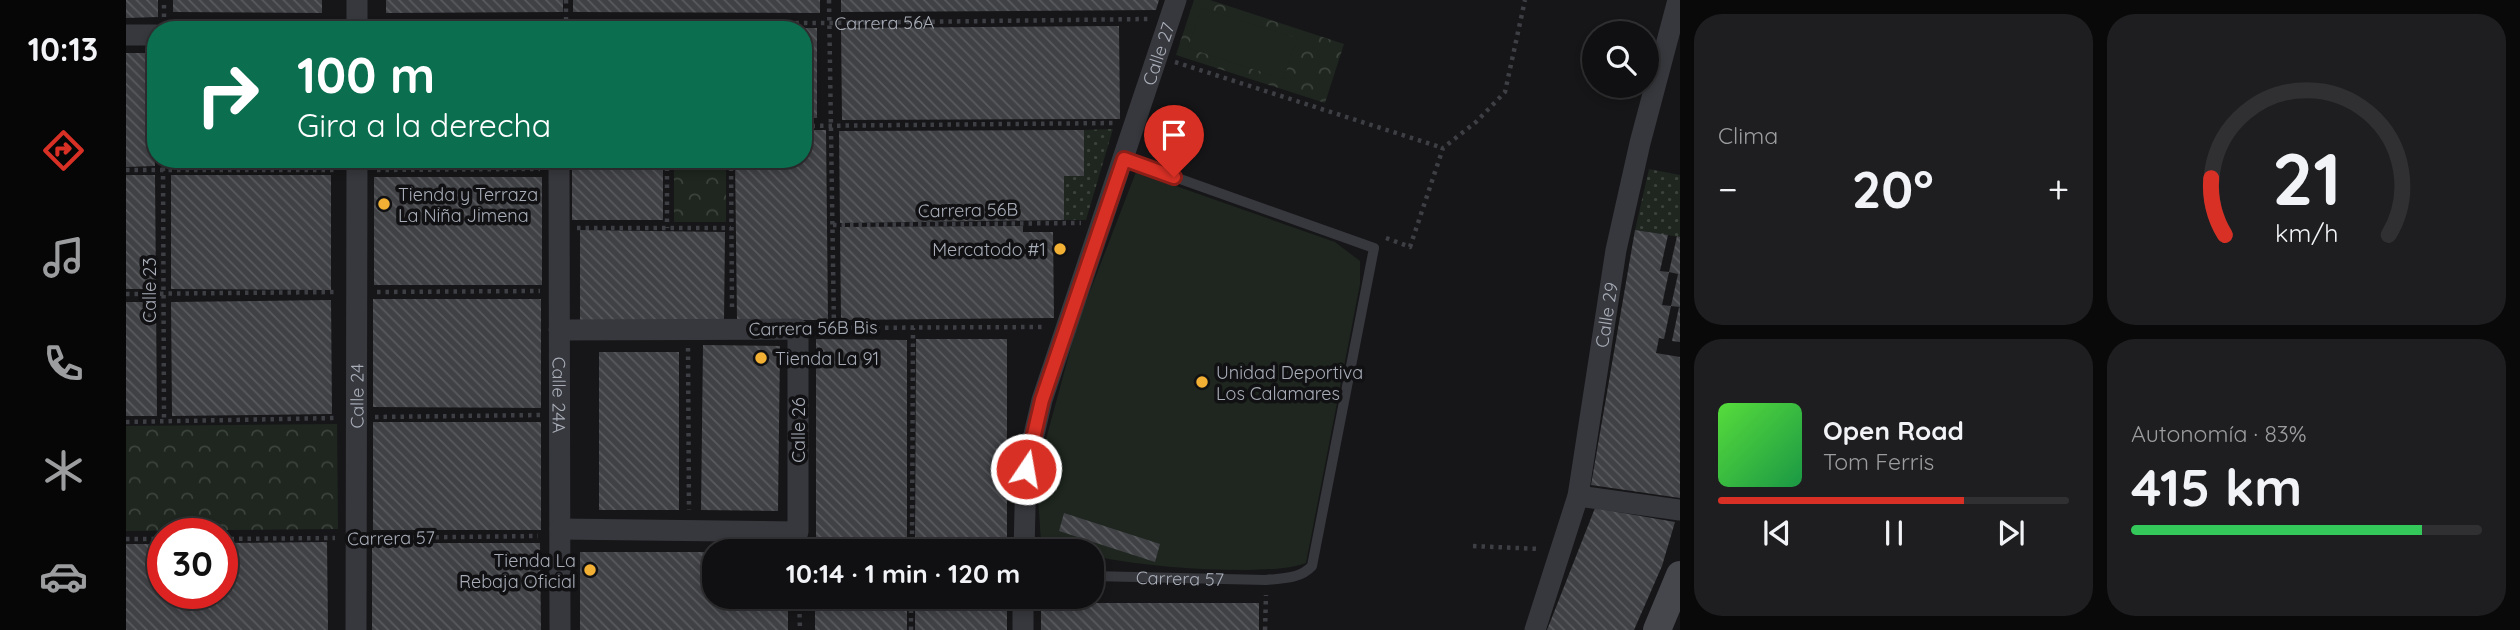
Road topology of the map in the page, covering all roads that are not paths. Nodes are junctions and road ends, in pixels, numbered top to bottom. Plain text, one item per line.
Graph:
1 (356, 0) edge
2 (1678, 0) edge
3 (1173, 9) edge
4 (357, 21) edge
5 (147, 34) edge
6 (126, 35) edge
7 (1124, 159) junction
8 (356, 168) edge
9 (559, 168) edge
10 (798, 329) joint
11 (559, 330) junction
12 (1578, 496) junction
13 (1680, 510) edge
14 (560, 532) junction
15 (1024, 539) edge
16 (1104, 576) edge
17 (1680, 576) edge
18 (1023, 609) edge
19 (356, 630) edge
20 (560, 630) edge
21 (1023, 630) edge
22 (1535, 630) edge
23 (1657, 630) edge

1 - 4 street
2 - 12 street, Calle 29
3 - 7 street, Calle 27
5 - 6 street
7 - 15 street, Calle 27
7 - 16 lane, Carrera 57
8 - 19 street, Calle 24
9 - 11 street, Calle 24A
10 - 11 street, Carrera 56B Bis
10 - 14 street, Calle 26
11 - 14 street, Calle 24A
12 - 13 street
12 - 22 street, Calle 29
14 - 20 street, Calle 24A
17 - 23 main road
18 - 21 street

